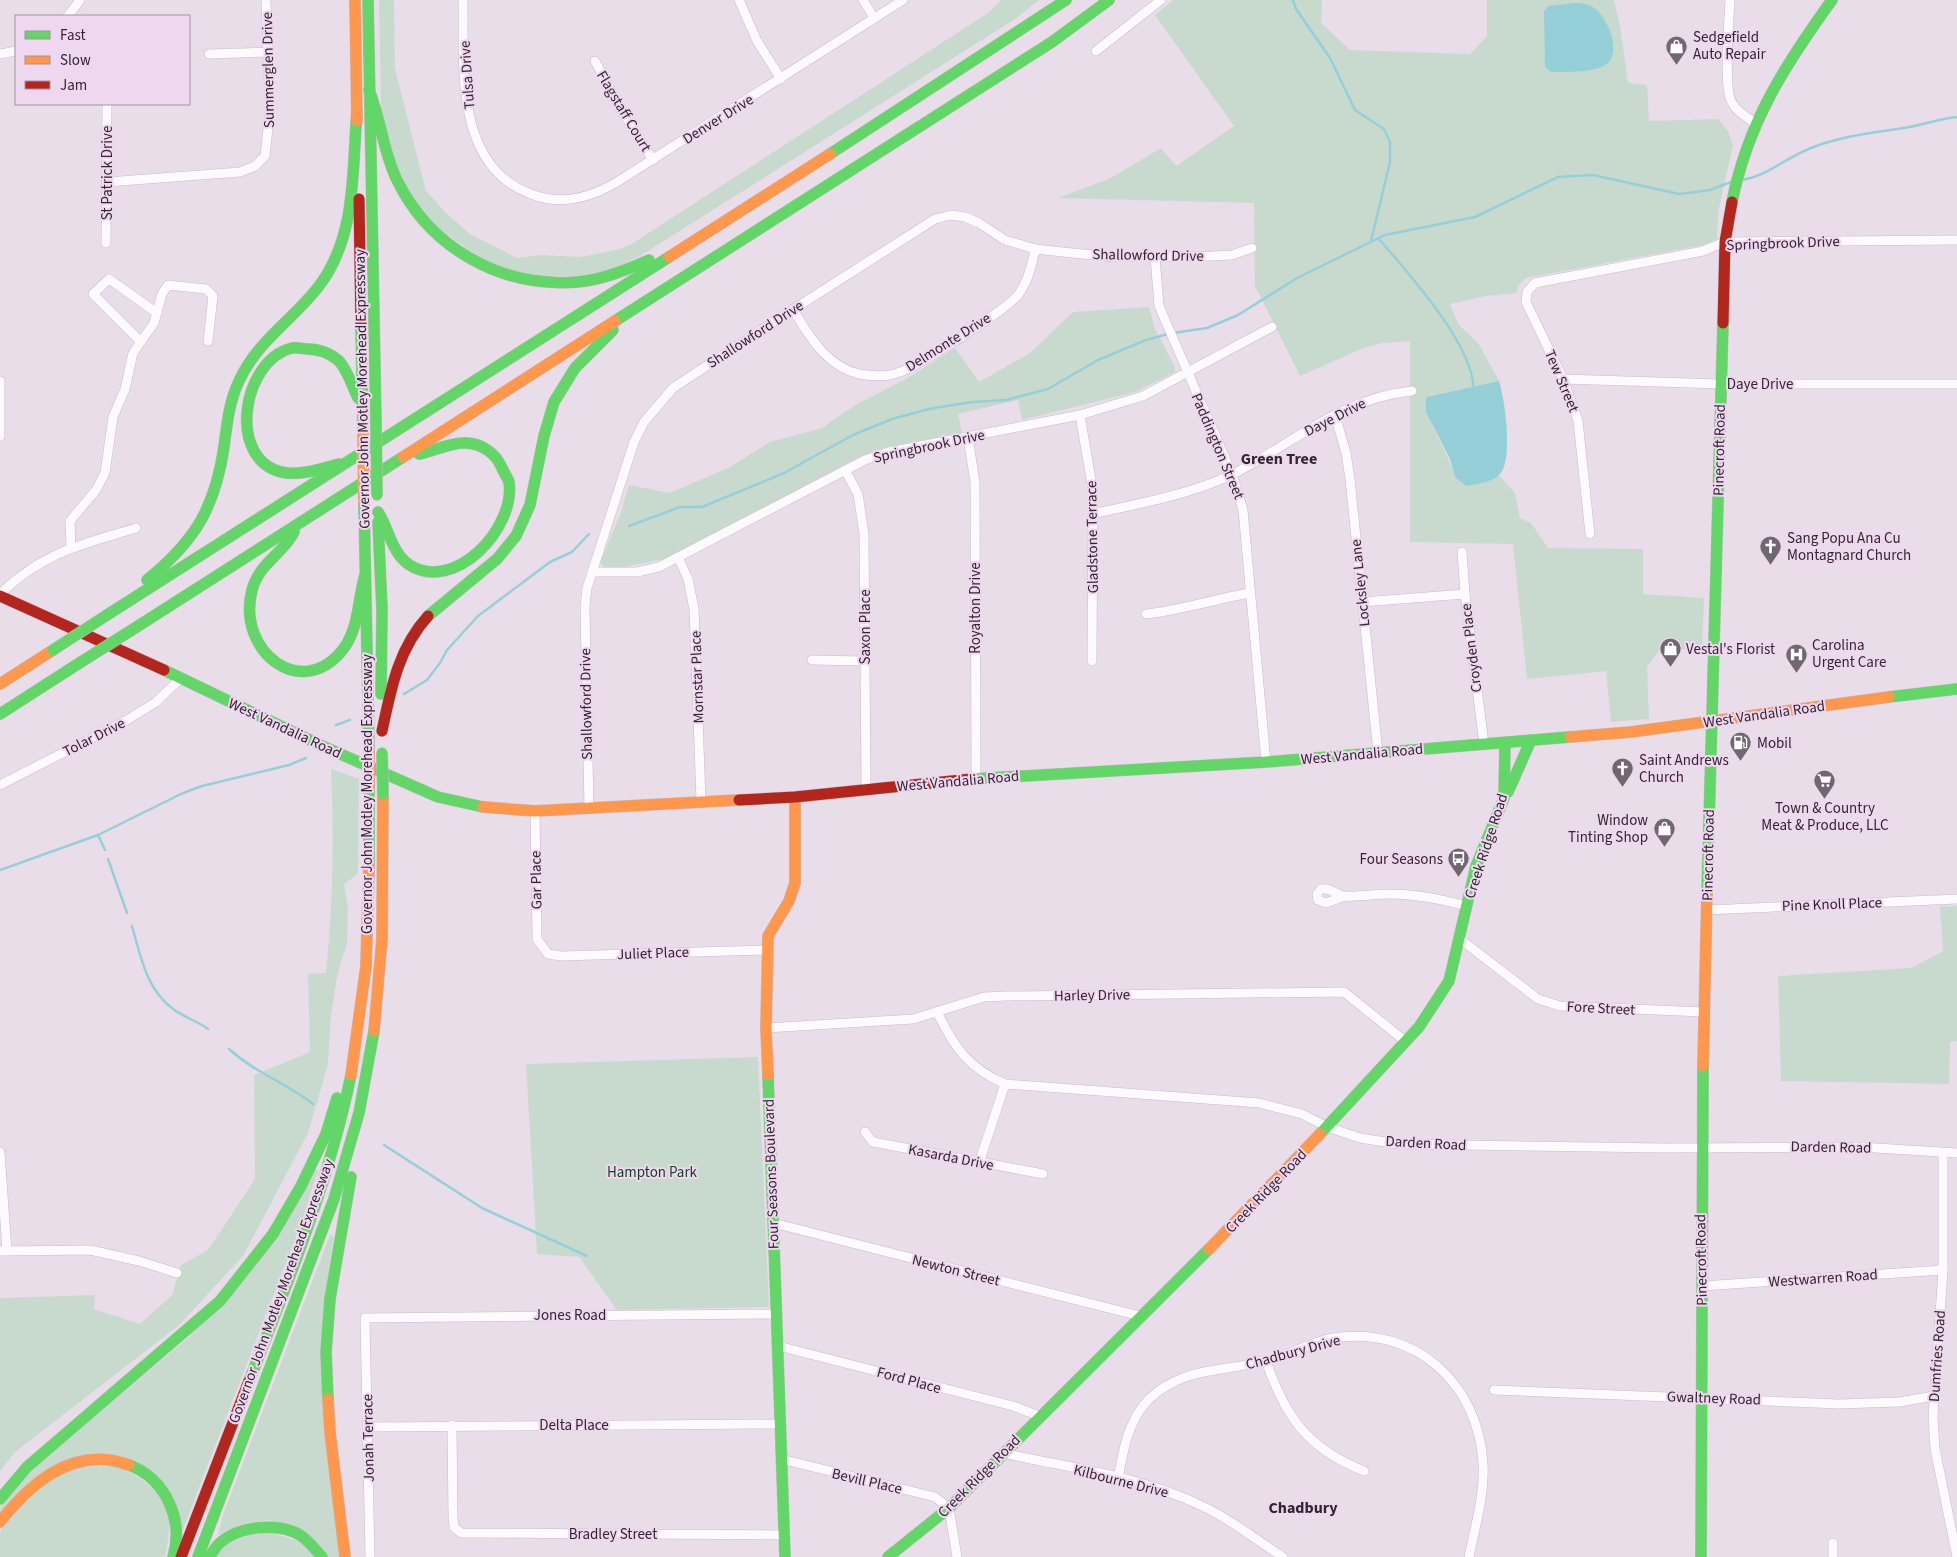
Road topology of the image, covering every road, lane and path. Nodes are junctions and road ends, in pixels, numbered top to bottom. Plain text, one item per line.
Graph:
1 (80, 0) edge
2 (266, 0) edge
3 (355, 0) edge
4 (368, 0) edge
5 (463, 0) edge
6 (739, 0) edge
7 (863, 0) edge
8 (903, 0) edge
9 (1066, 0) edge
10 (1109, 0) edge
11 (1161, 0) edge
12 (1730, 0) edge
13 (1832, 0) edge
14 (69, 15) edge
15 (874, 18) junction
16 (15, 51) edge
17 (1096, 51) dead end
18 (268, 52) junction
19 (0, 54) edge
20 (209, 54) dead end
21 (595, 61) dead end
22 (781, 79) junction
23 (370, 90) junction
24 (107, 105) edge
25 (357, 111) junction
26 (1755, 123) junction
27 (653, 160) junction
28 (107, 182) junction
29 (522, 191) joint
30 (736, 214) junction
31 (1957, 240) edge
32 (1725, 242) junction
33 (106, 243) dead end
34 (1252, 248) dead end
35 (1035, 250) junction
36 (1155, 257) junction
37 (1527, 292) joint
38 (793, 310) junction
39 (157, 313) junction
40 (619, 319) junction
41 (1272, 326) dead end
42 (140, 341) junction
43 (208, 341) dead end
44 (1186, 373) junction
45 (1563, 379) junction
46 (0, 381) edge
47 (1720, 384) junction
48 (1957, 384) edge
49 (1412, 391) dead end
50 (362, 406) junction
51 (1, 407) edge
52 (1080, 414) junction
53 (1335, 415) junction
54 (0, 436) edge
55 (968, 438) junction
56 (408, 455) junction
57 (348, 462) junction
58 (845, 470) junction
59 (1232, 474) junction
60 (378, 512) junction
61 (1093, 514) junction
62 (297, 525) junction
63 (136, 528) dead end
64 (1590, 534) dead end
65 (71, 548) junction
66 (1462, 552) dead end
67 (678, 557) junction
68 (592, 572) junction
69 (365, 575) junction
70 (1250, 593) junction
71 (1465, 594) junction
72 (0, 595) edge
73 (139, 596) junction
74 (1362, 602) junction
75 (1146, 614) dead end
76 (812, 660) dead end
77 (865, 661) junction
78 (1092, 661) dead end
79 (181, 678) junction
80 (0, 684) edge
81 (1957, 690) edge
82 (0, 714) edge
83 (1712, 722) junction
84 (382, 731) junction
85 (1531, 740) junction
86 (1505, 742) junction
87 (1484, 744) junction
88 (1378, 752) junction
89 (1266, 762) junction
90 (976, 778) junction
91 (0, 785) edge
92 (866, 788) junction
93 (795, 797) junction
94 (1504, 798) junction
95 (701, 800) junction
96 (589, 808) junction
97 (535, 811) junction
98 (1345, 896) dead end
99 (1957, 899) edge
100 (1466, 906) junction
101 (1707, 910) junction
102 (1460, 939) junction
103 (542, 948) joint
104 (767, 950) junction
105 (364, 998) junction
106 (937, 1012) junction
107 (1704, 1012) junction
108 (766, 1028) junction
109 (1404, 1041) junction
110 (1004, 1084) junction
111 (359, 1116) junction
112 (1327, 1127) junction
113 (865, 1132) dead end
114 (1701, 1147) junction
115 (0, 1152) edge
116 (1942, 1153) junction
117 (1957, 1153) edge
118 (979, 1163) junction
119 (1043, 1174) dead end
120 (773, 1223) junction
121 (4, 1251) edge
122 (1943, 1270) junction
123 (177, 1274) dead end
124 (1702, 1286) junction
125 (776, 1314) junction
126 (1140, 1316) junction
127 (365, 1318) joint
128 (778, 1346) junction
129 (1266, 1361) junction
130 (1494, 1390) dead end
131 (1934, 1396) junction
132 (1702, 1397) junction
133 (1039, 1416) junction
134 (780, 1424) junction
135 (452, 1426) junction
136 (368, 1427) junction
137 (1003, 1453) junction
138 (782, 1459) junction
139 (1364, 1471) dead end
140 (1118, 1479) junction
141 (0, 1499) edge
142 (949, 1508) junction
143 (0, 1522) edge
144 (785, 1535) junction
145 (1833, 1543) dead end
146 (173, 1557) edge
147 (182, 1557) edge
148 (198, 1557) edge
149 (209, 1557) edge
150 (322, 1557) edge
151 (345, 1557) edge
152 (370, 1557) edge
153 (785, 1557) edge
154 (888, 1557) edge
155 (957, 1557) edge
156 (1283, 1557) edge
157 (1469, 1557) edge
158 (1701, 1557) edge
159 (1833, 1557) edge
160 (1957, 1557) edge

1 - 14 street
2 - 18 street, Summerglen Drive
3 - 25 main road, Governor John Motley Morehead Expressway
4 - 23 main road, Governor John Motley Morehead Expressway
5 - 29 street, Tulsa Drive
6 - 22 street
7 - 15 street
8 - 15 street, Denver Drive
9 - 30 main road
10 - 40 main road
11 - 17 street
12 - 26 street
13 - 26 main road, Pinecroft Road
15 - 22 street, Denver Drive
16 - 19 street
18 - 20 street
18 - 28 street, Summerglen Drive
21 - 27 street, Flagstaff Court
22 - 27 street, Denver Drive
23 - 30 main road
23 - 60 main road, Governor John Motley Morehead Expressway, bridge
24 - 28 street, St Patrick Drive
25 - 50 main road, Governor John Motley Morehead Expressway
25 - 73 main road
26 - 32 main road, Pinecroft Road
27 - 29 street, Denver Drive
28 - 33 street, St Patrick Drive
30 - 57 main road
31 - 32 street, Springbrook Drive
32 - 37 street, Springbrook Drive
32 - 47 main road, Pinecroft Road
34 - 36 street, Shallowford Drive
35 - 36 street, Shallowford Drive
35 - 38 street, Shallowford Drive
35 - 38 street, Delmonte Drive
36 - 44 street, Paddington Street
37 - 45 street, Tew Street
38 - 68 street, Shallowford Drive
39 - 42 street
39 - 42 street
39 - 43 street
40 - 56 main road
40 - 84 main road
41 - 44 street, Springbrook Drive
42 - 65 street
44 - 52 street, Springbrook Drive
44 - 59 street, Paddington Street
45 - 47 street, Daye Drive
45 - 64 street, Tew Street
46 - 51 street
47 - 48 street, Daye Drive
47 - 83 main road, Pinecroft Road
49 - 53 street, Daye Drive
50 - 57 main road
50 - 69 main road, Governor John Motley Morehead Expressway, bridge
51 - 54 street
52 - 55 street, Springbrook Drive
52 - 61 street, Gladstone Terrace
53 - 59 street, Daye Drive
53 - 74 street, Locksley Lane
55 - 58 street, Springbrook Drive
55 - 90 street, Royalton Drive
56 - 60 main road
56 - 62 main road
57 - 73 main road
58 - 67 street, Springbrook Drive
58 - 77 street, Saxon Place
59 - 61 street, Daye Drive
59 - 70 street, Paddington Street
60 - 84 main road, Governor John Motley Morehead Expressway
61 - 78 street, Gladstone Terrace
62 - 69 main road
62 - 82 main road, bridge
63 - 65 street
65 - 72 street
66 - 71 street, Croyden Place
67 - 68 street, Springbrook Drive
67 - 95 street, Mornstar Place
68 - 96 street, Shallowford Drive
69 - 105 main road, Governor John Motley Morehead Expressway, bridge
70 - 75 street
70 - 89 street, Paddington Street
71 - 74 street
71 - 87 street, Croyden Place
72 - 79 main road, West Vandalia Road
73 - 80 main road, bridge
74 - 88 street, Locksley Lane
76 - 77 street
77 - 92 street, Saxon Place
79 - 91 street, Tolar Drive
79 - 97 main road, West Vandalia Road
81 - 83 main road, West Vandalia Road
83 - 85 main road, West Vandalia Road
83 - 101 main road, Pinecroft Road
84 - 111 main road, Governor John Motley Morehead Expressway, bridge
85 - 86 main road, West Vandalia Road
85 - 94 main road
86 - 87 main road, West Vandalia Road
86 - 94 main road, Creek Ridge Road
87 - 88 main road, West Vandalia Road
88 - 89 main road, West Vandalia Road
89 - 90 main road, West Vandalia Road
90 - 92 main road, West Vandalia Road
92 - 93 main road, West Vandalia Road
93 - 95 main road, West Vandalia Road
93 - 104 main road, Four Seasons Boulevard
94 - 100 main road, Creek Ridge Road
95 - 96 main road, West Vandalia Road
96 - 97 main road, West Vandalia Road
97 - 103 street, Gar Place
98 - 100 street
99 - 101 street, Pine Knoll Place
100 - 102 main road, Creek Ridge Road
101 - 107 main road, Pinecroft Road
102 - 107 street, Fore Street
102 - 109 main road, Creek Ridge Road
103 - 104 street, Juliet Place
104 - 108 main road, Four Seasons Boulevard
105 - 141 main road
105 - 147 main road, Governor John Motley Morehead Expressway
106 - 108 street, Harley Drive
106 - 109 street, Harley Drive
106 - 110 street, Darden Road
107 - 114 main road, Pinecroft Road
108 - 120 main road, Four Seasons Boulevard
109 - 112 main road, Creek Ridge Road
110 - 112 street, Darden Road
110 - 118 street
111 - 148 main road, Governor John Motley Morehead Expressway
111 - 151 main road
112 - 114 street, Darden Road
112 - 126 main road, Creek Ridge Road
113 - 118 street, Kasarda Drive
114 - 116 street, Darden Road
114 - 124 main road, Pinecroft Road
115 - 121 street
116 - 117 street, Darden Road
116 - 122 street, Dumfries Road
118 - 119 street, Kasarda Drive
120 - 125 main road, Four Seasons Boulevard
120 - 126 street, Newton Street
121 - 123 street
122 - 124 street, Westwarren Road
122 - 131 street, Dumfries Road
124 - 132 main road, Pinecroft Road
125 - 127 street, Jones Road
125 - 128 main road, Four Seasons Boulevard
126 - 133 main road, Creek Ridge Road
127 - 136 street, Jonah Terrace
128 - 133 street, Ford Place
128 - 134 main road, Four Seasons Boulevard
129 - 139 street
129 - 140 street, Chadbury Drive
129 - 157 street, Chadbury Drive
130 - 132 street, Gwaltney Road
131 - 132 street, Gwaltney Road
131 - 160 street, Dumfries Road
132 - 158 main road, Pinecroft Road
133 - 137 main road, Creek Ridge Road
134 - 135 street, Delta Place
134 - 138 main road, Four Seasons Boulevard
135 - 136 street, Delta Place
135 - 144 street, Bradley Street
136 - 152 street, Jonah Terrace
137 - 140 street, Kilbourne Drive
137 - 142 main road, Creek Ridge Road
138 - 142 street, Bevill Place
138 - 144 main road, Four Seasons Boulevard
140 - 156 street, Kilbourne Drive
142 - 154 main road, Creek Ridge Road
142 - 155 street
143 - 146 main road
144 - 153 main road, Four Seasons Boulevard
145 - 159 street
149 - 150 main road

